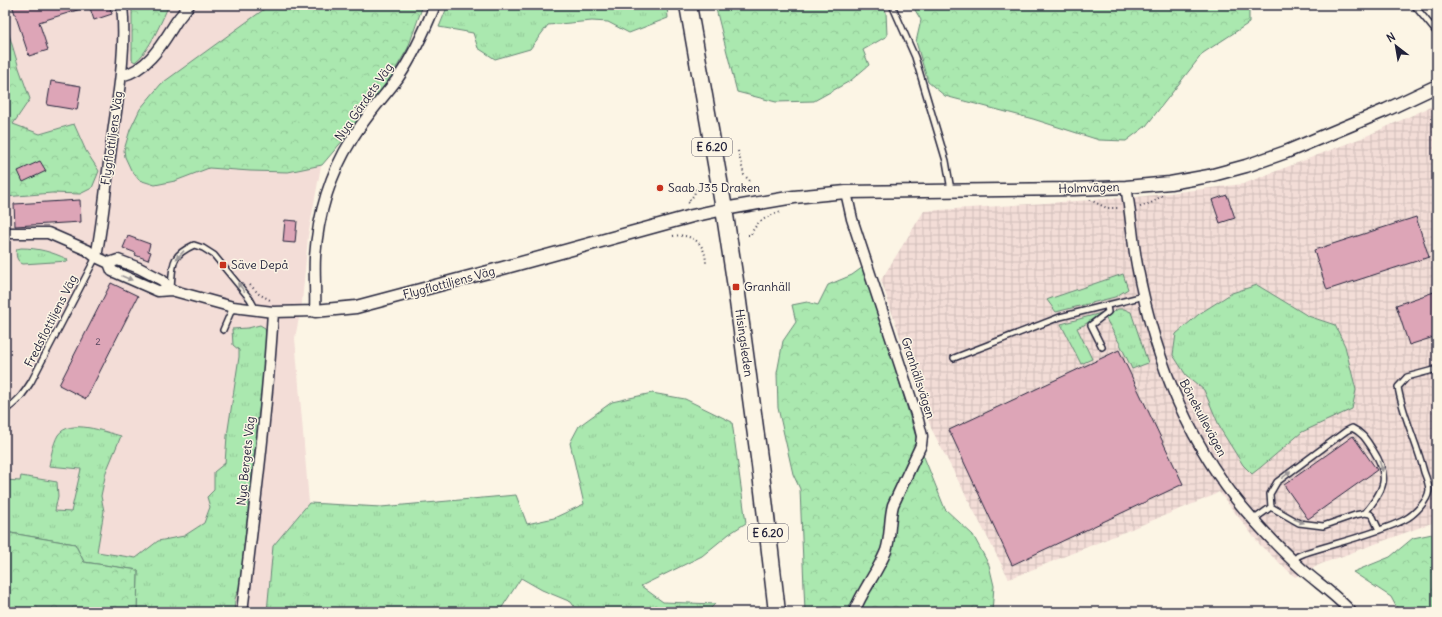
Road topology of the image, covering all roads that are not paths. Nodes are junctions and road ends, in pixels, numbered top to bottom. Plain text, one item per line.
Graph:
1 (122, 5) edge
2 (189, 5) edge
3 (435, 5) edge
4 (688, 5) edge
5 (892, 5) edge
6 (1414, 5) edge
7 (1437, 33) edge
8 (121, 76) junction
9 (1437, 86) edge
10 (1126, 186) junction
11 (951, 191) junction
12 (846, 192) junction
13 (724, 209) junction
14 (5, 233) edge
15 (96, 257) junction
16 (171, 290) junction
17 (1144, 296) junction
18 (1107, 306) junction
19 (233, 307) junction
20 (256, 310) junction
21 (316, 311) junction
22 (275, 312) junction
23 (223, 330) dead end
24 (1102, 347) dead end
25 (954, 358) dead end
26 (1437, 369) edge
27 (5, 410) edge
28 (1271, 508) junction
29 (1365, 513) junction
30 (1253, 520) junction
31 (1379, 530) junction
32 (1293, 561) junction
33 (242, 612) edge
34 (776, 612) edge
35 (854, 612) edge
36 (1351, 612) edge

1 - 8 street, Flygflottiljens Väg
2 - 8 street
3 - 21 street, Nya Gärdets Väg
4 - 13 highway, Hisingsleden / E 6.20
5 - 11 lane
6 - 7 lane
8 - 15 street, Flygflottiljens Väg
9 - 10 street, Holmvägen
10 - 11 street, Holmvägen
10 - 17 street, Bönekullevägen
11 - 12 street, Holmvägen
12 - 13 street, Holmvägen
12 - 35 street, Granhällsvägen
13 - 21 street, Flygflottiljens Väg
13 - 34 highway, Hisingsleden / E 6.20
14 - 15 street
15 - 16 street, Flygflottiljens Väg
15 - 27 lane, Fredsflottiljens Väg
16 - 19 street, Flygflottiljens Väg
20 -> 16 lane
17 - 18 lane
17 - 30 street, Bönekullevägen
18 - 24 lane
18 - 25 lane
19 - 20 street, Flygflottiljens Väg
19 - 23 lane
20 - 22 street, Flygflottiljens Väg
21 - 22 street, Flygflottiljens Väg
22 - 33 street, Nya Bergets Väg
26 - 31 lane
28 -> 29 lane
28 -> 29 lane
28 - 30 lane
29 - 31 lane
30 - 32 street, Bönekullevägen
31 - 32 lane
32 - 36 street, Bönekullevägen

